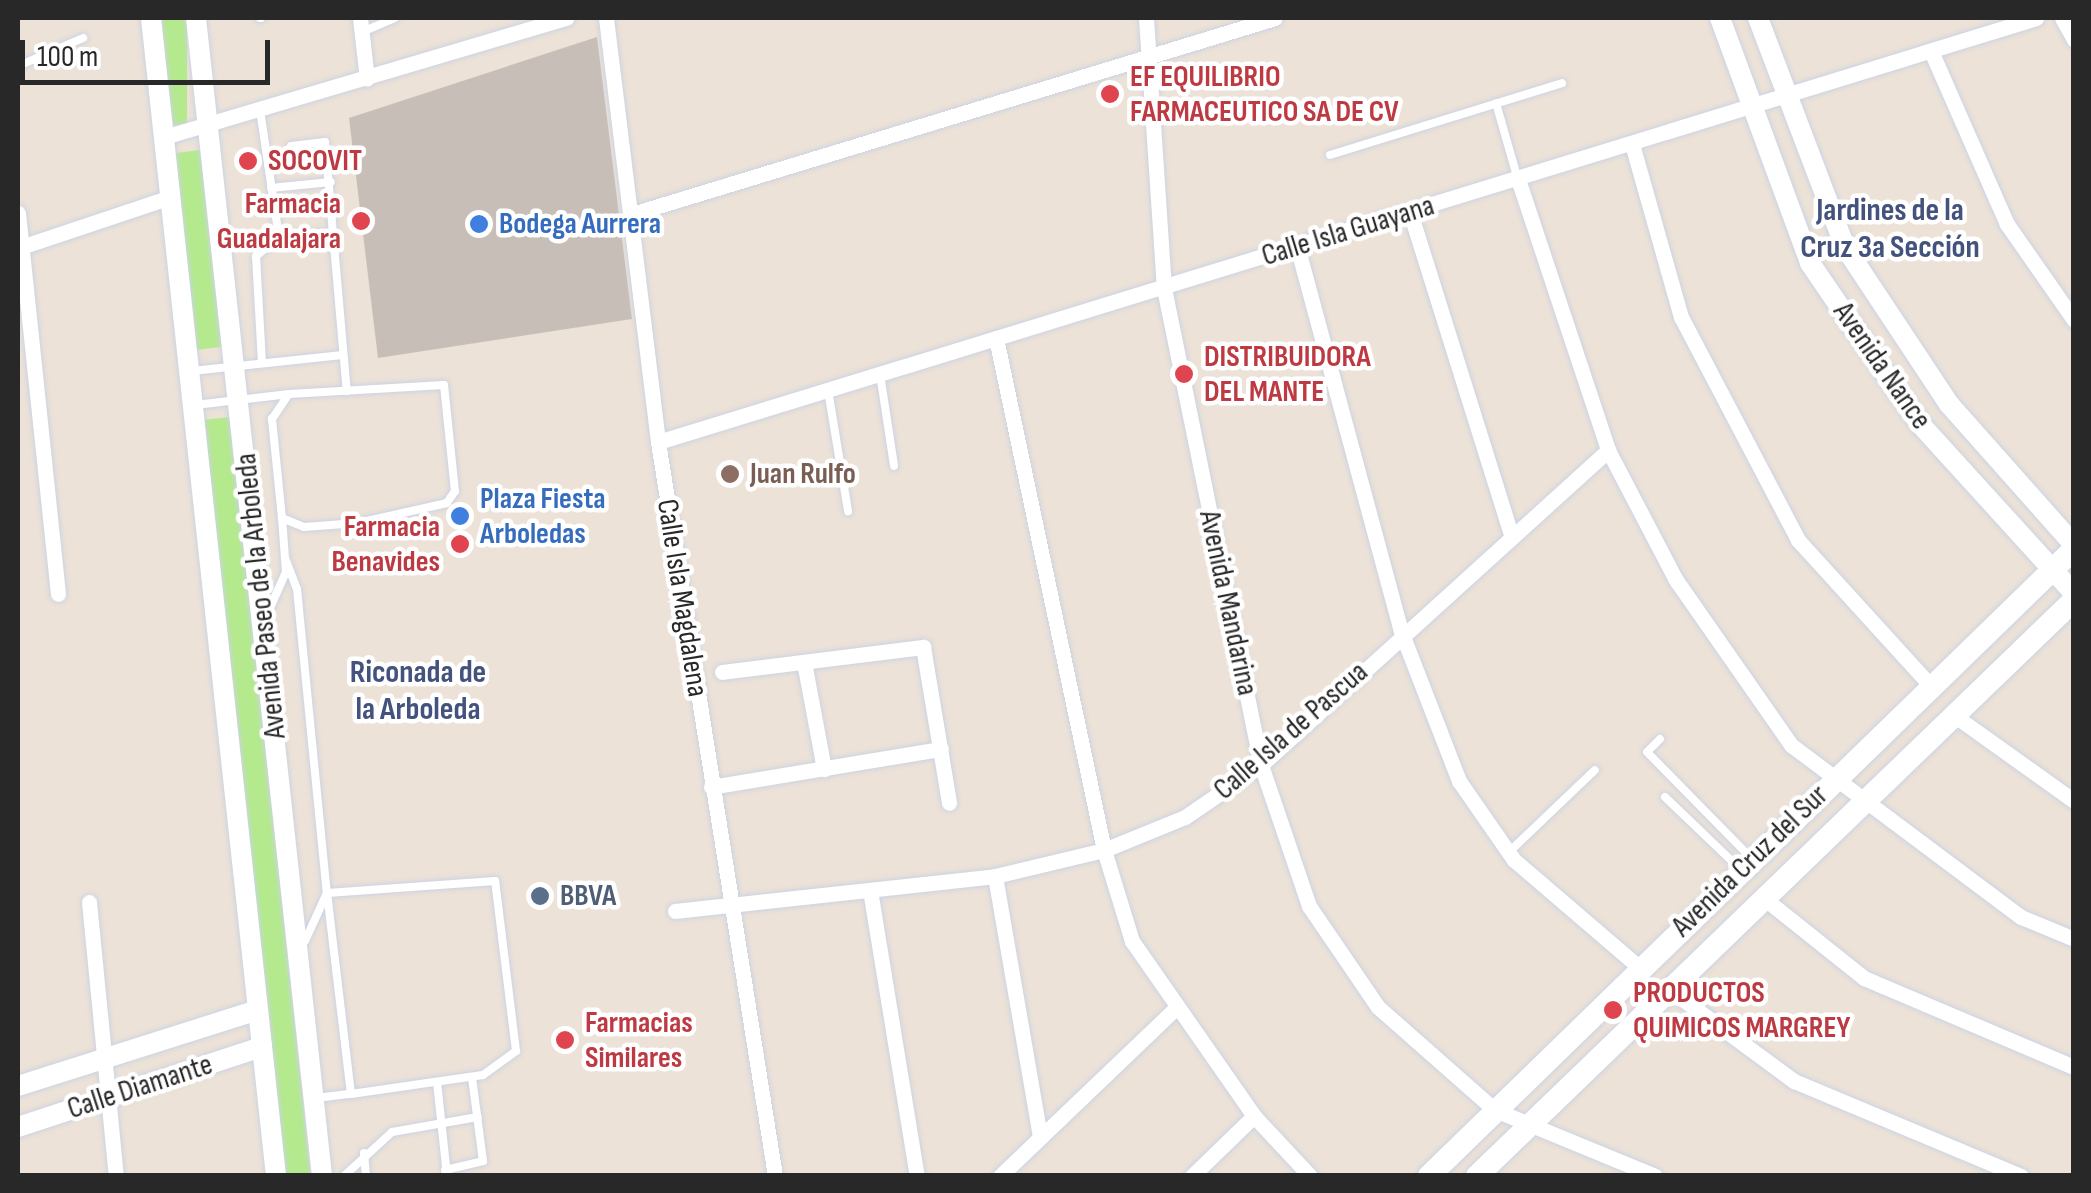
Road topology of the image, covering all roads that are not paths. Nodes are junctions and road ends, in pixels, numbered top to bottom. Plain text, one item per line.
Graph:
1 (152, 18) edge
2 (196, 18) edge
3 (395, 18) edge
4 (568, 18) edge
5 (606, 18) edge
6 (1146, 18) edge
7 (1276, 18) edge
8 (1720, 18) edge
9 (1758, 18) edge
10 (2036, 18) edge
11 (2062, 18) edge
12 (361, 25) edge
13 (82, 38) dead end
14 (2074, 40) edge
15 (1931, 51) junction
16 (1146, 58) junction
17 (18, 66) edge
18 (367, 79) junction
19 (1562, 83) dead end
20 (1781, 96) junction
21 (1496, 104) junction
22 (1748, 107) junction
23 (260, 110) junction
24 (208, 124) junction
25 (164, 138) junction
26 (1632, 144) junction
27 (291, 146) dead end
28 (1330, 155) dead end
29 (1518, 179) junction
30 (330, 182) junction
31 (272, 188) junction
32 (170, 197) junction
33 (1410, 212) junction
34 (18, 213) edge
35 (632, 214) junction
36 (331, 234) junction
37 (279, 238) junction
38 (1297, 246) junction
39 (19, 248) edge
40 (1164, 288) junction
41 (2074, 320) edge
42 (996, 338) junction
43 (343, 354) junction
44 (262, 362) junction
45 (236, 364) junction
46 (191, 370) junction
47 (880, 374) junction
48 (828, 390) junction
49 (347, 391) junction
50 (289, 394) junction
51 (240, 398) junction
52 (195, 406) junction
53 (658, 442) junction
54 (1608, 450) junction
55 (894, 466) dead end
56 (848, 511) dead end
57 (282, 518) junction
58 (1512, 537) junction
59 (2074, 547) edge
60 (285, 558) junction
61 (2052, 570) junction
62 (58, 594) dead end
63 (2074, 596) edge
64 (264, 621) junction
65 (1402, 634) junction
66 (804, 662) junction
67 (722, 672) dead end
68 (1932, 686) junction
69 (1956, 716) junction
70 (1660, 739) dead end
71 (941, 748) junction
72 (1261, 765) junction
73 (824, 769) junction
74 (1595, 770) dead end
75 (1831, 782) junction
76 (710, 786) junction
77 (1665, 797) dead end
78 (2074, 801) edge
79 (949, 803) dead end
80 (1862, 805) junction
81 (1104, 850) junction
82 (1508, 853) junction
83 (1747, 864) junction
84 (995, 876) junction
85 (870, 890) junction
86 (327, 893) junction
87 (1765, 899) junction
88 (89, 902) dead end
89 (729, 906) junction
90 (674, 911) dead end
91 (1687, 922) junction
92 (2074, 939) edge
93 (1712, 950) junction
94 (1640, 968) junction
95 (300, 975) junction
96 (1670, 990) junction
97 (258, 1010) junction
98 (1174, 1010) junction
99 (262, 1047) junction
100 (104, 1058) junction
101 (2074, 1067) edge
102 (472, 1078) junction
103 (436, 1082) junction
104 (18, 1086) edge
105 (351, 1094) junction
106 (108, 1097) junction
107 (314, 1098) junction
108 (1496, 1110) junction
109 (1254, 1116) junction
110 (478, 1117) junction
111 (440, 1122) junction
112 (1529, 1124) junction
113 (18, 1127) edge
114 (1040, 1136) junction
115 (364, 1153) junction
116 (446, 1173) edge
117 (116, 1176) edge
118 (276, 1176) edge
119 (322, 1176) edge
120 (344, 1176) edge
121 (366, 1176) edge
122 (775, 1176) edge
123 (917, 1176) edge
124 (1000, 1176) edge
125 (1192, 1176) edge
126 (1310, 1176) edge
127 (1429, 1176) edge
128 (1478, 1176) edge
129 (1655, 1176) edge
130 (2021, 1176) edge

1 - 25 street, Avenida Paseo de la Arboleda
2 - 24 street, Avenida Paseo de la Arboleda
3 - 12 lane
4 - 18 street
5 - 35 street, Calle Isla Magdalena
6 - 16 street, Avenida Mandarina
7 - 16 street
8 - 22 street, Avenida Nance
9 - 20 street, Avenida Nance
10 - 15 street, Calle Isla Guayana
11 - 14 street
12 - 18 street
13 - 17 lane
15 - 20 street, Calle Isla Guayana
15 - 41 street
16 - 35 street
16 - 40 street, Avenida Mandarina
18 - 23 street
19 - 21 lane
20 - 22 street, Calle Isla Guayana
20 - 59 street, Avenida Nance
21 - 28 lane
21 - 29 lane
22 - 26 street, Calle Isla Guayana
22 - 61 street, Avenida Nance
23 - 24 street
23 - 31 lane
24 - 25 street
24 - 45 street, Avenida Paseo de la Arboleda
25 - 32 street, Avenida Paseo de la Arboleda
26 - 29 street, Calle Isla Guayana
26 - 68 street
27 - 30 lane
29 - 33 street, Calle Isla Guayana
29 - 54 street
30 - 31 lane
30 - 36 lane
31 - 37 lane
32 - 39 street
32 - 46 street, Avenida Paseo de la Arboleda
33 - 38 street, Calle Isla Guayana
33 - 58 street
34 - 39 street
35 - 53 street, Calle Isla Magdalena
36 - 37 lane
36 - 43 lane
37 - 44 lane
38 - 40 street, Calle Isla Guayana
38 - 65 street
39 - 62 street
40 - 42 street, Calle Isla Guayana
40 - 72 street, Avenida Mandarina
42 - 47 street, Calle Isla Guayana
42 - 81 street
43 - 44 lane
43 - 49 lane
44 - 45 lane
45 - 46 lane
45 - 51 street, Avenida Paseo de la Arboleda
46 - 52 street, Avenida Paseo de la Arboleda
47 - 48 street, Calle Isla Guayana
47 - 55 lane
48 - 53 street, Calle Isla Guayana
48 - 56 lane
49 - 50 lane
49 - 57 lane
50 - 51 lane
50 - 57 lane
51 - 52 lane
51 - 64 street, Avenida Paseo de la Arboleda
52 - 97 street, Avenida Paseo de la Arboleda
53 - 76 street, Calle Isla Magdalena
54 - 58 street, Calle Isla de Pascua
54 - 75 street
57 - 60 lane
58 - 65 street, Calle Isla de Pascua
59 - 61 main road, Avenida Cruz del Sur
60 - 64 lane
60 - 86 lane
61 - 63 street, Avenida Nance
61 - 68 main road, Avenida Cruz del Sur
63 - 69 main road, Avenida Cruz del Sur
64 - 95 street, Avenida Paseo de la Arboleda
65 - 72 street, Calle Isla de Pascua
65 - 82 street
66 - 67 street
66 - 71 street
66 - 73 street
68 - 75 main road, Avenida Cruz del Sur
69 - 78 street
69 - 80 main road, Avenida Cruz del Sur
70 - 83 lane
71 - 73 street
71 - 79 street
72 - 81 street, Calle Isla de Pascua
72 - 108 street, Avenida Mandarina
73 - 76 street
74 - 82 lane
75 - 80 street
75 - 83 main road, Avenida Cruz del Sur
76 - 89 street, Calle Isla Magdalena
77 - 83 lane
80 - 87 main road, Avenida Cruz del Sur
80 - 92 street
81 - 84 street, Calle Isla de Pascua
81 - 98 street
82 - 94 street
83 - 91 main road, Avenida Cruz del Sur
84 - 85 street, Calle Isla de Pascua
84 - 114 street
85 - 89 street, Calle Isla de Pascua
85 - 123 street
86 - 95 lane
86 - 102 lane
86 - 105 lane
87 - 93 main road, Avenida Cruz del Sur
87 - 101 street
88 - 100 street
89 - 90 street, Calle Isla de Pascua
89 - 122 street, Calle Isla Magdalena
91 - 93 main road
91 - 94 main road, Avenida Cruz del Sur
93 - 96 main road, Avenida Cruz del Sur
94 - 108 main road, Avenida Cruz del Sur
95 - 107 street, Avenida Paseo de la Arboleda
96 - 112 main road, Avenida Cruz del Sur
96 - 130 street
97 - 99 street, Avenida Paseo de la Arboleda
97 - 100 street, Calle Diamante
98 - 109 street
98 - 114 street
99 - 106 street, Calle Diamante
99 - 118 street, Avenida Paseo de la Arboleda
100 - 104 street, Calle Diamante
100 - 106 street
102 - 103 lane
102 - 110 lane
103 - 105 lane
103 - 111 lane
105 - 107 lane
106 - 113 street, Calle Diamante
106 - 117 street
107 - 119 street, Avenida Paseo de la Arboleda
108 - 112 street, Avenida Mandarina
108 - 127 main road, Avenida Cruz del Sur
109 - 125 street
109 - 126 street
110 - 111 lane
110 - 116 lane
111 - 115 lane
111 - 116 lane
112 - 128 main road, Avenida Cruz del Sur
112 - 129 street, Avenida Mandarina
114 - 124 street
115 - 120 lane
115 - 121 lane

